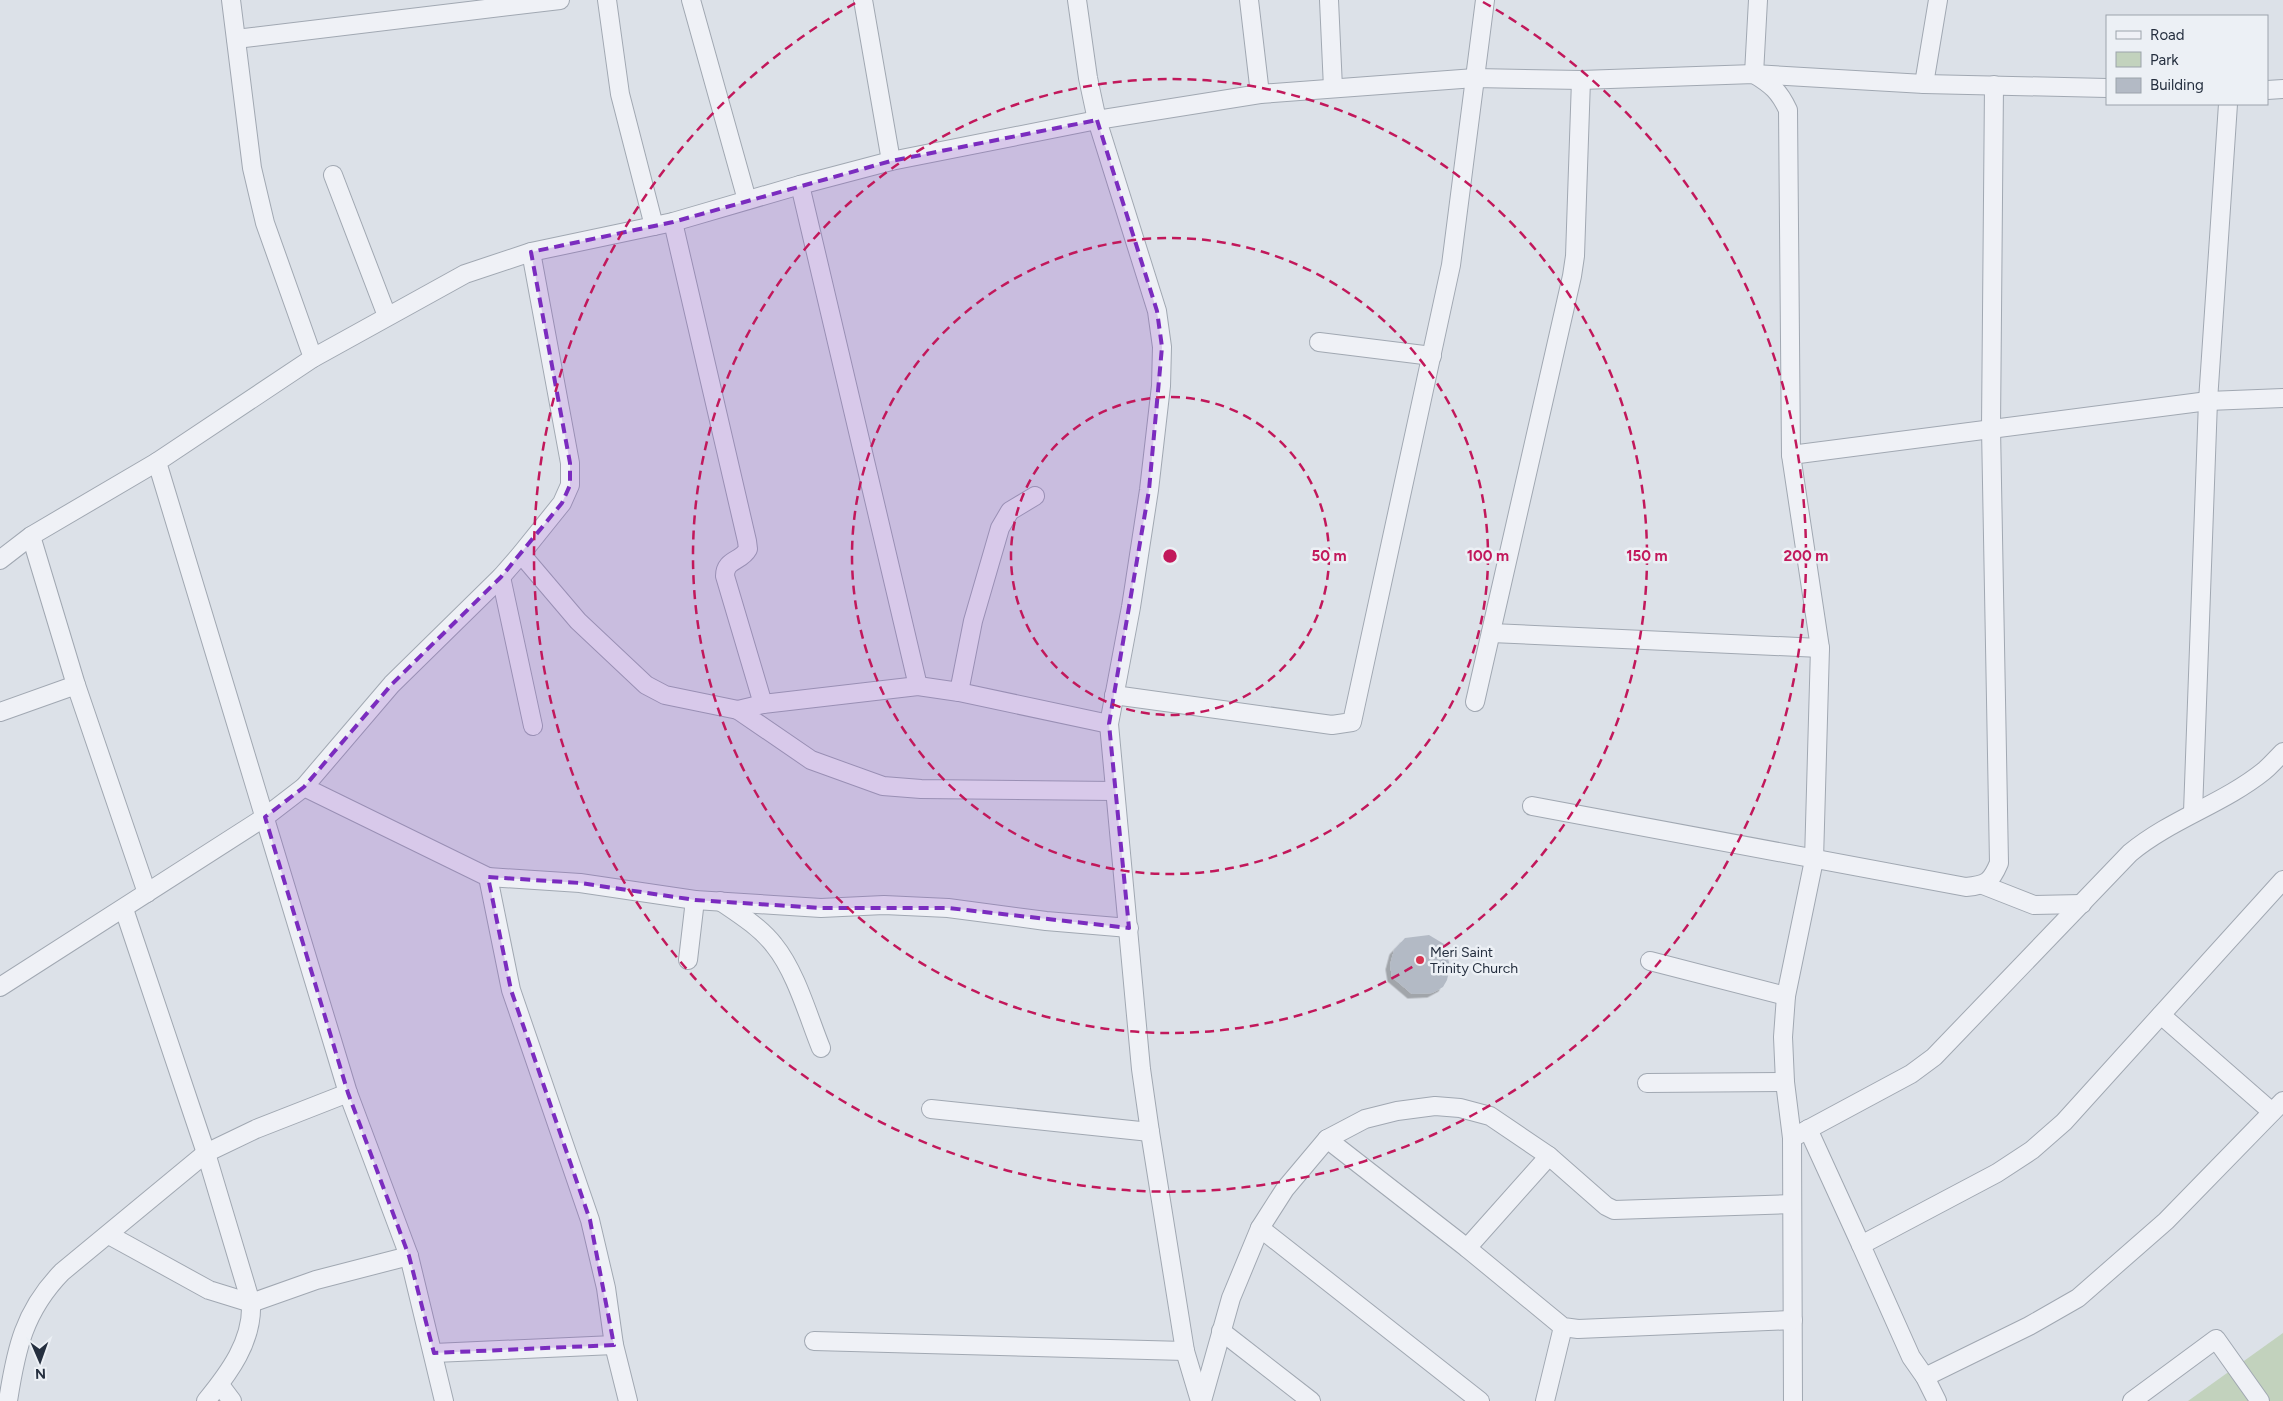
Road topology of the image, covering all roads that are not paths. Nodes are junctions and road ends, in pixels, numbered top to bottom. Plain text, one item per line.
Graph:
1 (231, 0) edge
2 (560, 0) edge
3 (608, 0) edge
4 (691, 0) edge
5 (863, 0) edge
6 (1076, 0) edge
7 (1249, 0) edge
8 (1329, 0) edge
9 (1485, 0) edge
10 (1758, 0) edge
11 (1938, 0) edge
12 (236, 39) junction
13 (1754, 74) junction
14 (1475, 78) junction
15 (1581, 80) junction
16 (1924, 84) junction
17 (1994, 85) junction
18 (1333, 88) junction
19 (2106, 88) edge
20 (2283, 89) edge
21 (2268, 90) edge
22 (1260, 94) junction
23 (2228, 105) edge
24 (1097, 120) junction
25 (891, 161) junction
26 (333, 175) dead end
27 (800, 185) junction
28 (747, 200) junction
29 (673, 222) junction
30 (654, 226) junction
31 (531, 252) junction
32 (386, 316) junction
33 (1319, 342) dead end
34 (1432, 356) junction
35 (313, 358) junction
36 (2283, 398) edge
37 (2208, 401) junction
38 (1991, 428) junction
39 (1791, 455) junction
40 (157, 462) junction
41 (1035, 496) dead end
42 (31, 536) junction
43 (521, 554) junction
44 (0, 560) edge
45 (501, 577) junction
46 (1491, 633) junction
47 (1820, 648) junction
48 (76, 684) junction
49 (918, 686) junction
50 (959, 692) junction
51 (1114, 695) junction
52 (1475, 702) dead end
53 (763, 704) junction
54 (738, 710) junction
55 (0, 712) edge
56 (1109, 724) junction
57 (533, 726) dead end
58 (2283, 752) edge
59 (304, 787) junction
60 (1114, 791) junction
61 (1532, 806) dead end
62 (2193, 812) junction
63 (266, 816) junction
64 (1814, 860) junction
65 (488, 877) junction
66 (2283, 880) edge
67 (1984, 885) junction
68 (148, 893) junction
69 (695, 900) junction
70 (720, 901) junction
71 (2082, 904) junction
72 (124, 910) junction
73 (1130, 928) junction
74 (688, 960) dead end
75 (1650, 961) dead end
76 (1, 982) edge
77 (1786, 996) junction
78 (2161, 1015) junction
79 (821, 1048) dead end
80 (1785, 1082) junction
81 (1647, 1083) dead end
82 (348, 1093) junction
83 (2278, 1106) edge
84 (931, 1108) dead end
85 (1808, 1129) junction
86 (1150, 1132) junction
87 (1792, 1138) junction
88 (1327, 1139) junction
89 (206, 1153) junction
90 (1549, 1156) junction
91 (1792, 1204) junction
92 (1260, 1228) junction
93 (109, 1235) junction
94 (1861, 1245) junction
95 (1467, 1248) junction
96 (409, 1256) junction
97 (251, 1303) junction
98 (1793, 1320) junction
99 (1564, 1327) junction
100 (1221, 1331) junction
101 (814, 1341) dead end
102 (614, 1345) junction
103 (1185, 1350) junction
104 (434, 1353) junction
105 (1926, 1378) junction
106 (220, 1385) junction
107 (8, 1401) edge
108 (206, 1401) edge
109 (232, 1401) edge
110 (444, 1401) edge
111 (628, 1401) edge
112 (1201, 1401) edge
113 (1311, 1401) edge
114 (1480, 1401) edge
115 (1545, 1401) edge
116 (1793, 1401) edge
117 (1937, 1401) edge
118 (2132, 1401) edge
119 (2260, 1401) edge

1 - 12 street
2 - 12 street
3 - 30 street
4 - 28 street
5 - 25 street
6 - 24 street
7 - 22 street
8 - 18 street
9 - 14 street
10 - 13 street
11 - 16 street
12 - 35 street
13 - 15 street
13 - 16 street
13 - 39 street
14 - 15 street
14 - 18 street
14 - 34 street
15 - 46 street
16 - 17 street
17 - 19 street
17 - 38 street
18 - 22 street
20 - 21 street
22 - 24 street
23 - 37 street
24 - 25 street
24 - 51 street
25 - 27 street
26 - 32 street
27 - 28 street
27 - 49 street
28 - 29 street
29 - 30 street
29 - 53 street
30 - 31 street
31 - 32 street
31 - 43 street
32 - 35 street
33 - 34 street
34 - 51 street
35 - 40 street
36 - 37 street
37 - 38 street
37 - 62 street
38 - 39 street
38 - 67 street
39 - 47 street
40 - 42 street
40 - 63 street
41 - 50 street
42 - 44 street
42 - 48 street
43 - 45 street
43 - 54 street
45 - 57 street
45 - 59 street
46 - 47 street
46 - 52 street
47 - 64 street
48 - 55 street
48 - 68 street
49 - 50 street
49 - 53 street
50 - 56 street
51 - 56 street
53 - 54 street
54 - 60 street
56 - 60 street
58 - 62 street
59 - 63 street
59 - 65 street
60 - 73 street
61 - 64 street
62 - 71 street
63 - 68 street
63 - 82 street
64 - 67 street
64 - 77 street
65 - 69 street
65 - 102 street
66 - 78 street
67 - 71 street
68 - 72 street
69 - 70 street
69 - 74 street
70 - 73 street
70 - 79 street
71 - 85 street
72 - 76 street
72 - 89 street
73 - 86 street
75 - 77 street
77 - 80 street
78 - 83 street
78 - 94 street
80 - 81 street
80 - 87 street
82 - 89 street
82 - 96 street
83 - 105 street
84 - 86 street
85 - 87 street
85 - 94 street
86 - 103 street
87 - 91 street
88 - 90 street
88 - 92 street
88 - 95 street
89 - 93 street
89 - 97 street
90 - 91 street
90 - 95 street
91 - 98 street
92 - 100 street
92 - 114 street
93 - 97 street
93 - 107 street
94 - 105 street
95 - 99 street
96 - 97 street
96 - 104 street
97 - 106 street
98 - 99 street
98 - 116 street
99 - 115 street
100 - 112 street
100 - 113 street
101 - 103 street
102 - 104 street
102 - 111 street
103 - 112 street
104 - 110 street
105 - 117 street
106 - 108 street
106 - 109 street
118 - 119 street

